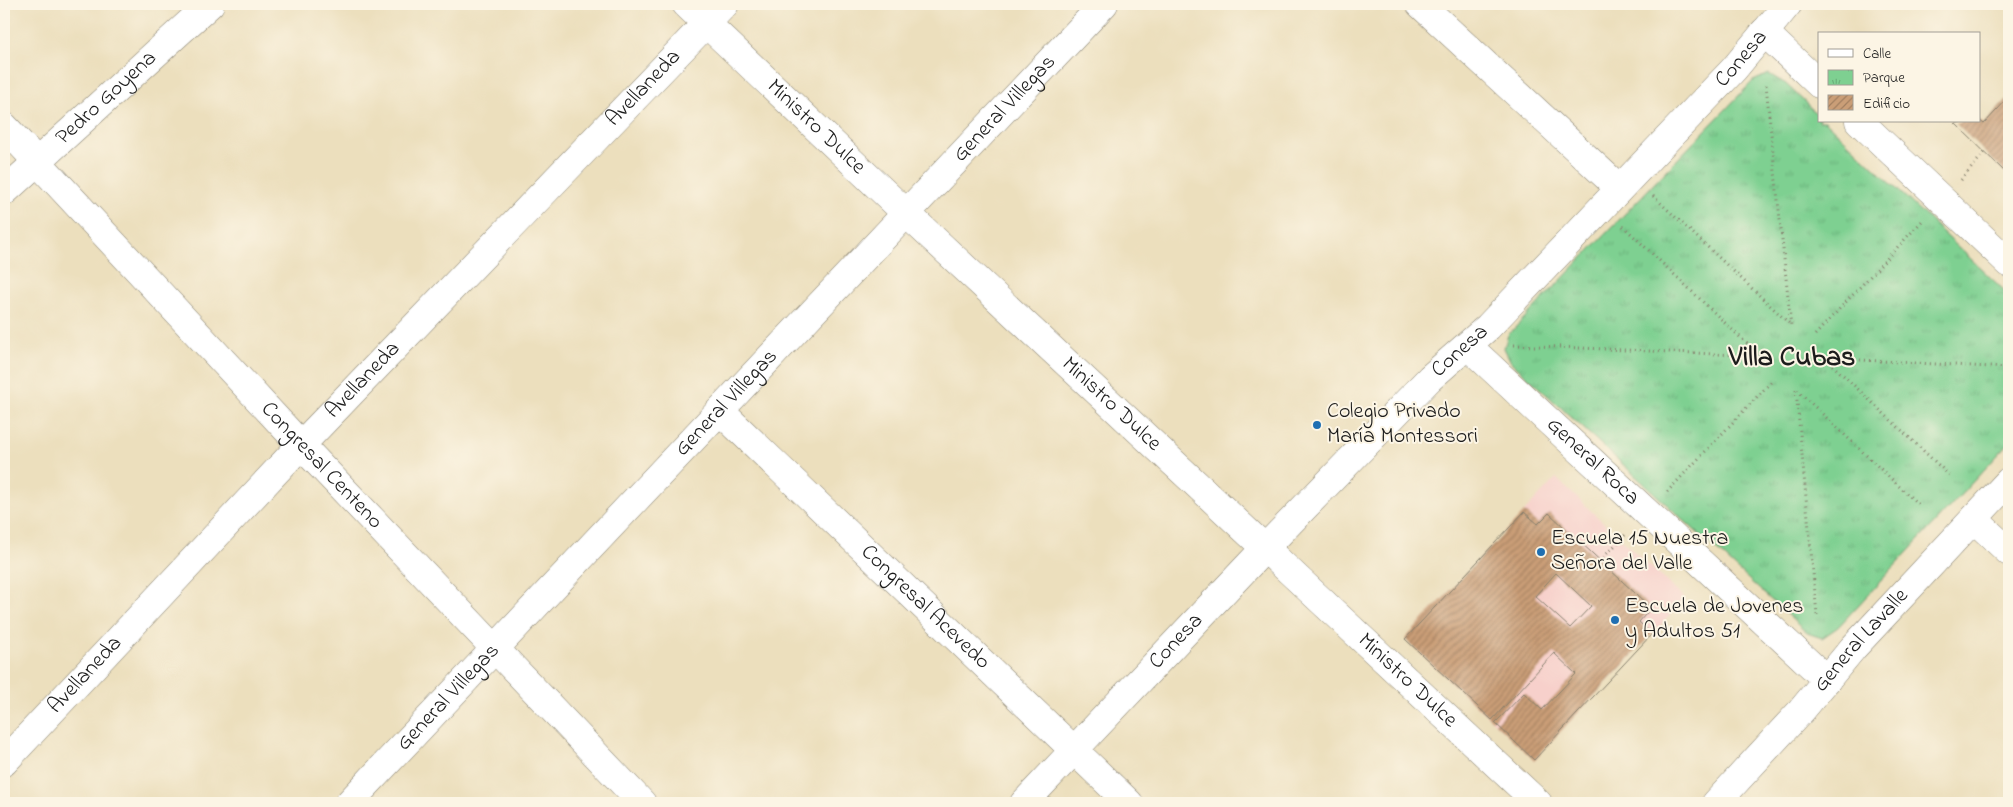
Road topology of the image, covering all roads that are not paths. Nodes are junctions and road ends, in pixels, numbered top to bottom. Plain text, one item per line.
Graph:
1 (210, 4) edge
2 (686, 4) edge
3 (725, 4) edge
4 (1104, 4) edge
5 (1420, 4) edge
6 (1788, 4) edge
7 (707, 23) junction
8 (1764, 32) junction
9 (1818, 83) edge
10 (1860, 122) edge
11 (4, 126) edge
12 (37, 162) junction
13 (1619, 188) junction
14 (4, 192) edge
15 (907, 214) junction
16 (2009, 263) edge
17 (1468, 346) junction
18 (720, 412) junction
19 (301, 445) junction
20 (2009, 481) edge
21 (1974, 519) junction
22 (1266, 547) junction
23 (2009, 552) edge
24 (495, 648) junction
25 (1827, 680) junction
26 (1073, 752) junction
27 (4, 762) edge
28 (349, 803) edge
29 (642, 803) edge
30 (1024, 803) edge
31 (1129, 803) edge
32 (1538, 803) edge
33 (1716, 803) edge

1 - 12 street, Pedro Goyena
2 - 7 street, Ministro Dulce
3 - 7 street, Avellaneda
4 - 15 street, General Villegas
5 - 13 street
6 - 8 street, Conesa
7 - 15 street, Ministro Dulce
7 - 19 street, Avellaneda
8 - 9 street
8 - 13 street, Conesa
10 - 16 street
11 - 12 street, Congresal Centeno
12 - 14 street, Pedro Goyena
12 - 19 street, Congresal Centeno
13 - 17 street, Conesa
15 - 18 street, General Villegas
15 - 22 street, Ministro Dulce
17 - 22 street, Conesa
17 - 25 street, General Roca
18 - 24 street, General Villegas
18 - 26 street, Congresal Acevedo
19 - 24 street, Congresal Centeno
19 - 27 street, Avellaneda
20 - 21 street, General Lavalle
21 - 23 street
21 - 25 street, General Lavalle
22 - 26 street, Conesa
22 - 32 street, Ministro Dulce
24 - 28 street, General Villegas
24 - 29 street, Congresal Centeno
25 - 33 street, General Lavalle
26 - 30 street, Conesa
26 - 31 street, Congresal Acevedo

